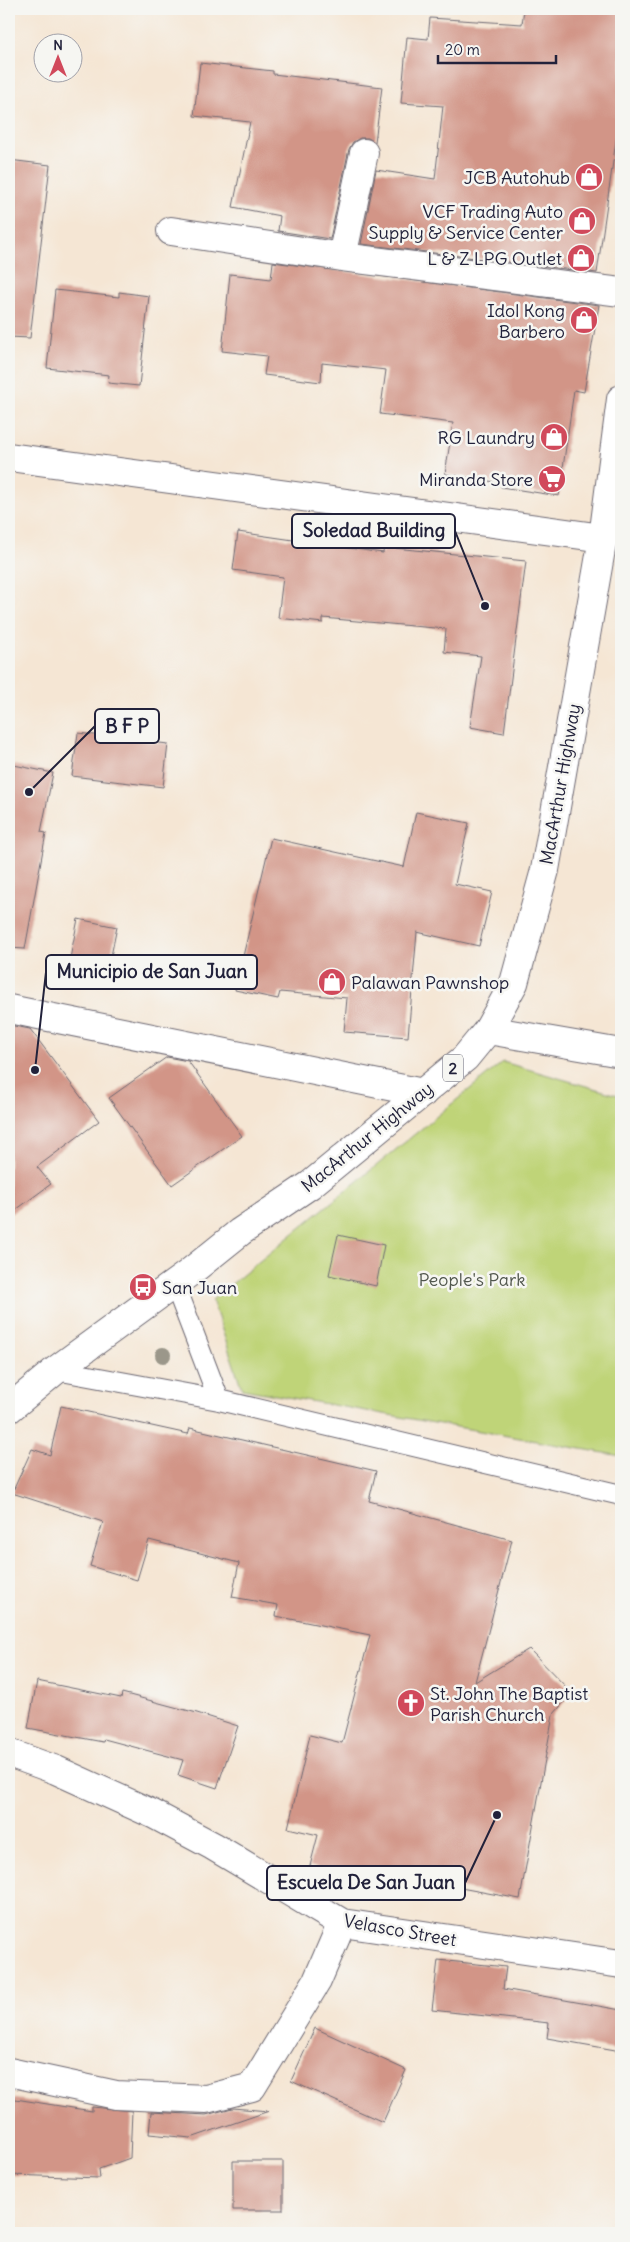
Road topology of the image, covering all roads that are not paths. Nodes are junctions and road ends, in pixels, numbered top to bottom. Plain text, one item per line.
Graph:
1 (364, 154) dead end
2 (171, 231) dead end
3 (342, 257) junction
4 (621, 292) edge
5 (621, 399) edge
6 (9, 457) edge
7 (603, 538) junction
8 (9, 1009) edge
9 (488, 1030) junction
10 (621, 1053) edge
11 (423, 1093) junction
12 (174, 1282) junction
13 (56, 1370) junction
14 (219, 1400) junction
15 (9, 1409) edge
16 (621, 1494) edge
17 (9, 1753) edge
18 (342, 1923) junction
19 (621, 1964) edge
20 (9, 2072) edge

1 - 3 main road
2 - 3 main road
3 - 4 main road
5 - 7 main road, MacArthur Highway / 2
6 - 7 main road
7 - 9 main road, MacArthur Highway / 2
8 - 11 main road
9 - 10 main road
9 - 11 main road, MacArthur Highway / 2
11 - 12 main road, MacArthur Highway / 2
12 - 13 main road, MacArthur Highway / 2
12 - 14 lane
13 - 14 lane
13 - 15 main road, MacArthur Highway / 2
14 - 16 lane
17 - 18 main road, Velasco Street
18 - 19 main road, Velasco Street
18 - 20 main road

